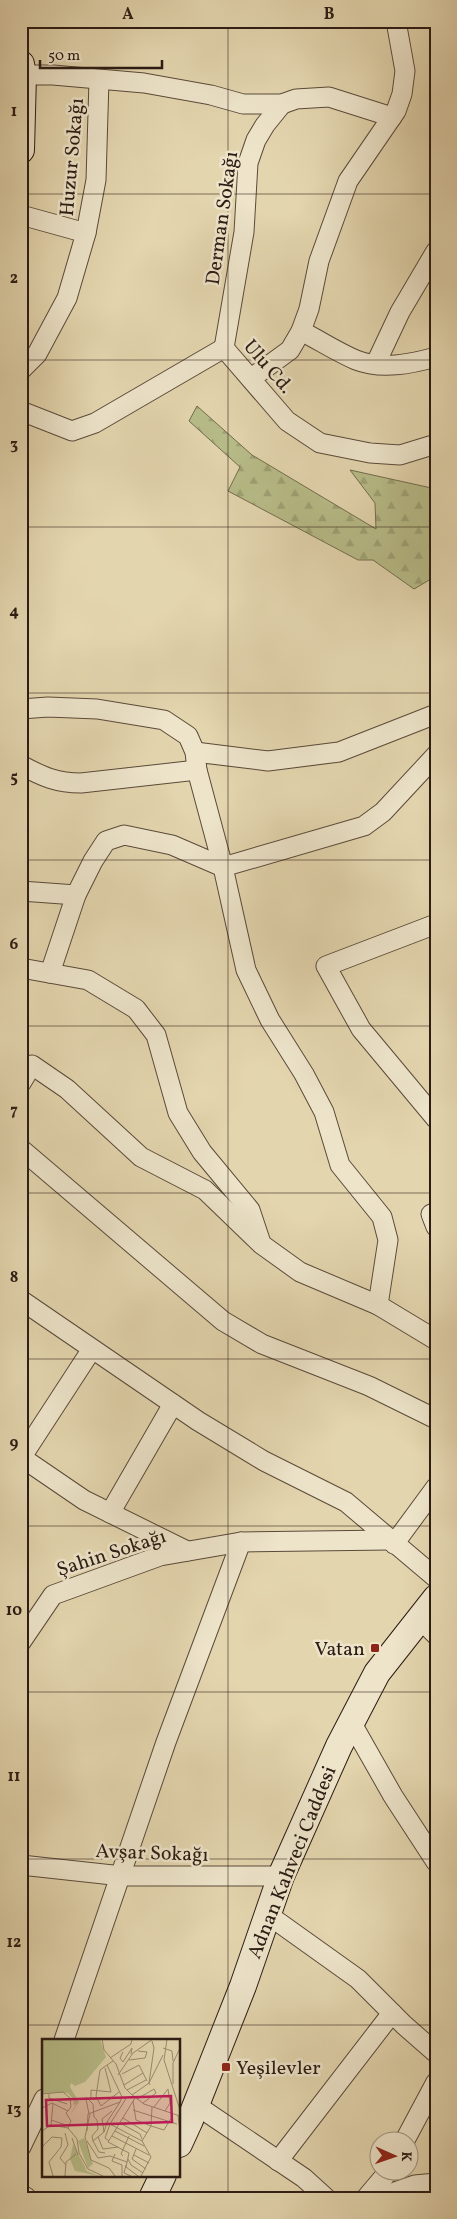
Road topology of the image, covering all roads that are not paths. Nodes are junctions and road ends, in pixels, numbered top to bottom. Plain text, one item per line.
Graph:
1 (396, 21) edge
2 (22, 70) edge
3 (99, 80) junction
4 (282, 104) junction
5 (392, 117) junction
6 (21, 150) edge
7 (21, 215) edge
8 (86, 233) junction
9 (436, 250) edge
10 (301, 331) junction
11 (224, 348) junction
12 (436, 357) edge
13 (376, 363) junction
14 (21, 370) edge
15 (252, 380) junction
16 (21, 411) edge
17 (436, 444) edge
18 (21, 709) edge
19 (436, 714) edge
20 (436, 755) edge
21 (196, 761) junction
22 (21, 765) edge
23 (223, 867) junction
24 (21, 890) edge
25 (76, 895) junction
26 (436, 924) edge
27 (21, 968) edge
28 (50, 973) junction
29 (27, 1062) edge
30 (21, 1083) edge
31 (436, 1119) edge
32 (21, 1149) edge
33 (261, 1244) junction
34 (21, 1300) edge
35 (378, 1305) junction
36 (436, 1340) edge
37 (92, 1349) junction
38 (173, 1404) junction
39 (436, 1420) edge
40 (21, 1457) edge
41 (436, 1487) edge
42 (110, 1513) junction
43 (241, 1542) junction
44 (392, 1542) junction
45 (187, 1551) junction
46 (436, 1578) edge
47 (436, 1598) edge
48 (428, 1626) edge
49 (21, 1642) edge
50 (351, 1722) junction
51 (436, 1862) edge
52 (21, 1866) edge
53 (122, 1876) junction
54 (281, 1876) junction
55 (267, 1914) junction
56 (392, 2013) junction
57 (64, 2039) edge
58 (436, 2053) edge
59 (436, 2082) edge
60 (42, 2103) edge
61 (196, 2105) junction
62 (409, 2132) edge
63 (180, 2142) edge
64 (21, 2147) edge
65 (278, 2160) junction
66 (163, 2176) edge
67 (380, 2182) edge
68 (436, 2183) edge
69 (21, 2194) edge
70 (27, 2198) edge
71 (152, 2198) edge
72 (326, 2198) edge
73 (366, 2198) edge
74 (378, 2198) edge

1 - 5 street
2 - 3 street
2 - 6 main road
3 - 4 street
3 - 8 street, Huzur Sokağı
4 - 5 street
4 - 11 street, Derman Sokağı
5 - 10 street
7 - 8 street
8 - 14 street, Huzur Sokağı
9 - 13 street
10 - 13 street
10 - 15 street
11 - 15 street, Ulu Cd.
11 - 16 street, Ulu Cd.
12 - 13 street
15 - 17 street, Ulu Cd.
18 - 21 street
19 - 21 street
20 - 23 street
21 - 22 street
21 - 23 street
23 - 25 street
23 - 35 street
24 - 25 street
25 - 28 street
26 - 31 street
27 - 28 street
28 - 33 street
29 - 30 street
29 - 33 street
32 - 39 street
33 - 35 street
34 - 37 street
35 - 36 street
37 - 38 street
37 - 40 street
38 - 42 street
38 - 44 street
40 - 42 street
41 - 44 street
42 - 45 street
43 - 44 street, Şahin Sokağı
43 - 45 street, Şahin Sokağı
43 - 53 street
44 - 46 street
45 - 49 street, Şahin Sokağı
47 - 48 main road, Adnan Kahveci Caddesi
48 - 50 main road, Adnan Kahveci Caddesi
50 - 51 street
50 - 54 main road, Adnan Kahveci Caddesi
52 - 53 street, Avşar Sokağı
53 - 54 street, Avşar Sokağı
53 - 57 street
54 - 55 main road, Adnan Kahveci Caddesi
55 - 56 street
55 - 61 main road, Adnan Kahveci Caddesi
56 - 58 street
56 - 65 street
59 - 62 street
60 - 64 street
61 - 63 main road, Adnan Kahveci Caddesi
61 - 65 street
65 - 72 street
66 - 71 main road
67 - 73 street
68 - 74 street
69 - 70 street

